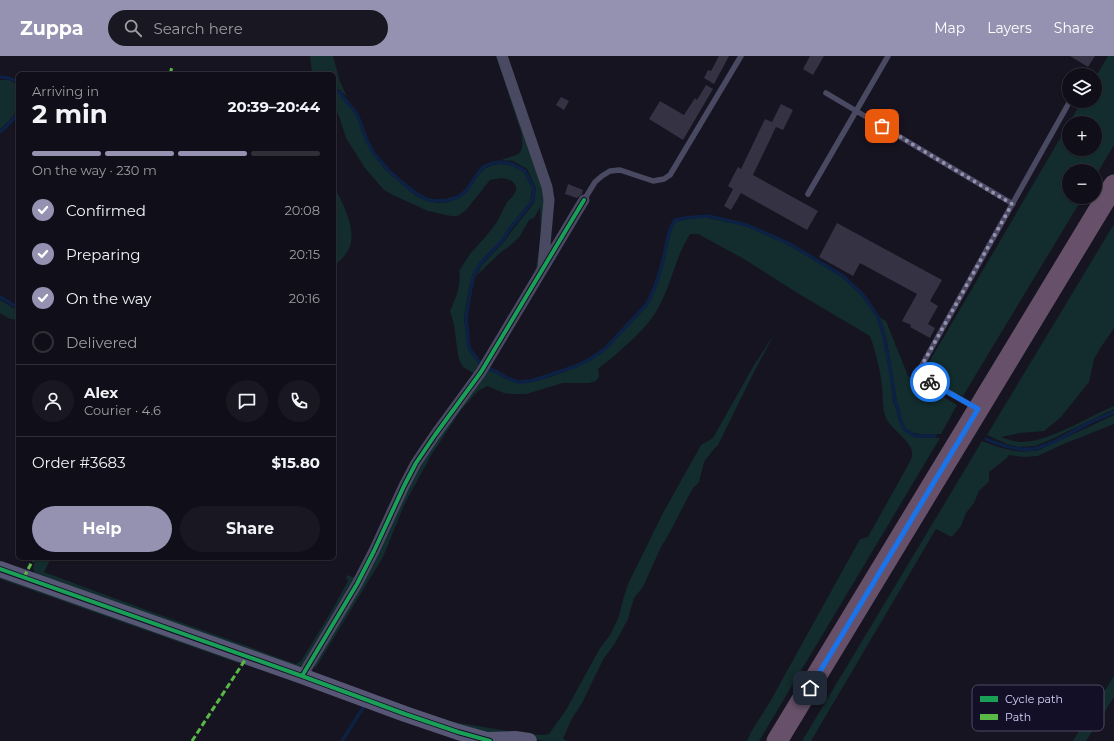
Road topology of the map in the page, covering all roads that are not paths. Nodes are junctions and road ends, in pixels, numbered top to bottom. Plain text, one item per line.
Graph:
1 (502, 56) edge
2 (741, 56) edge
3 (888, 56) edge
4 (826, 93) dead end
5 (1066, 108) edge
6 (856, 111) junction
7 (1114, 184) edge
8 (808, 194) dead end
9 (584, 200) joint
10 (1012, 204) junction
11 (542, 270) junction
12 (978, 409) junction
13 (0, 569) edge
14 (302, 676) junction
15 (489, 740) edge
16 (529, 741) edge
17 (777, 741) edge

1 - 11 street
2 - 9 lane
3 - 6 lane
4 - 6 lane
5 - 10 lane
6 - 8 lane
6 - 10 lane
7 - 12 highway
9 - 11 street
10 - 12 lane
11 - 14 street
12 - 17 highway
13 - 14 street
14 - 15 street
15 - 16 street

